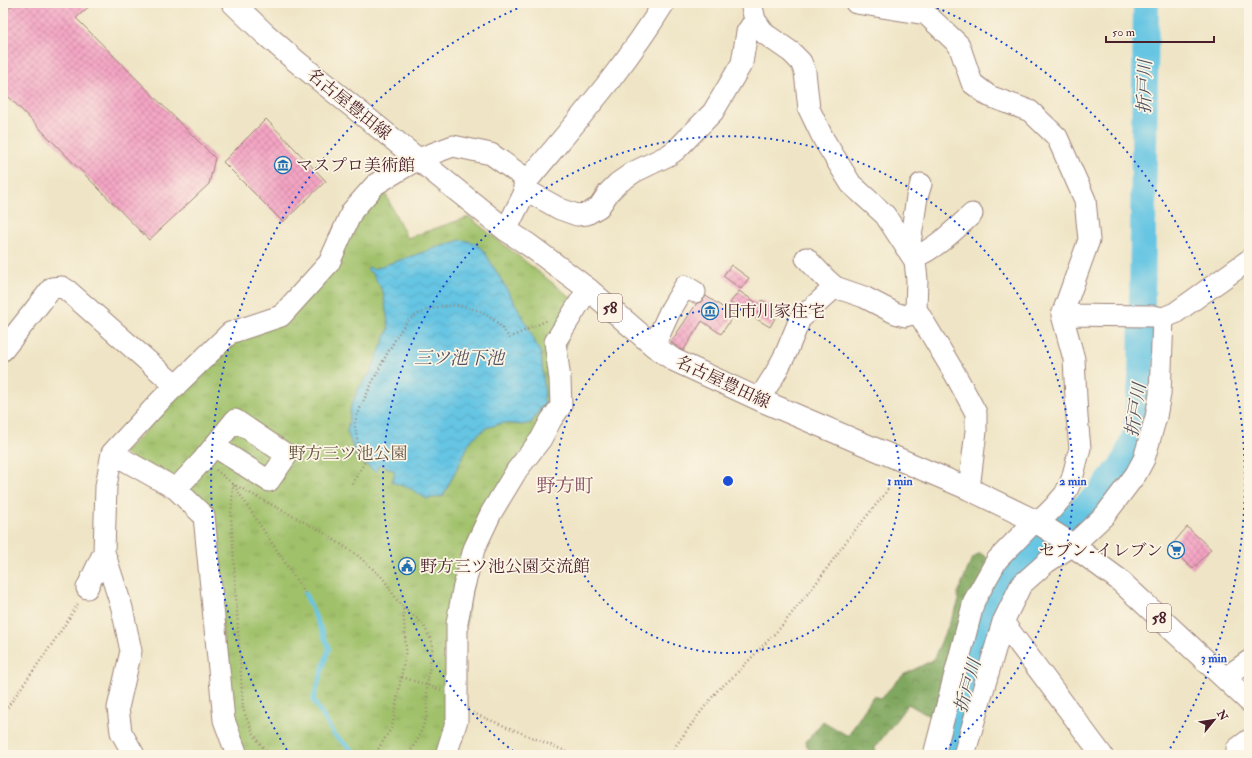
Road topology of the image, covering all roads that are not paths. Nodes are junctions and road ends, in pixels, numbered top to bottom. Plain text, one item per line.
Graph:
1 (233, 3) edge
2 (664, 3) edge
3 (858, 3) edge
4 (753, 12) edge
5 (418, 159) junction
6 (921, 184) dead end
7 (527, 185) junction
8 (972, 214) dead end
9 (506, 230) junction
10 (910, 253) junction
11 (806, 258) dead end
12 (1249, 260) edge
13 (835, 287) junction
14 (588, 289) junction
15 (695, 292) dead end
16 (918, 312) junction
17 (1062, 314) junction
18 (1150, 316) junction
19 (654, 346) junction
20 (3, 350) edge
21 (176, 386) junction
22 (759, 399) junction
23 (214, 446) dead end
24 (112, 454) junction
25 (176, 489) junction
26 (969, 489) junction
27 (1038, 523) junction
28 (1069, 542) junction
29 (104, 552) junction
30 (87, 588) road end
31 (1002, 622) junction
32 (1249, 661) edge
33 (1225, 678) junction
34 (1249, 701) edge
35 (1249, 740) edge
36 (134, 755) edge
37 (237, 755) edge
38 (446, 755) edge
39 (934, 755) edge
40 (964, 755) edge
41 (1102, 755) edge
42 (1239, 755) edge

1 - 5 main road, 名古屋豊田線 / 58
2 - 7 street
3 - 17 street
4 - 7 street
4 - 10 street
5 - 7 street
5 - 9 main road, 名古屋豊田線 / 58
5 - 21 street
6 - 10 street
7 - 9 street
8 - 10 street
9 - 14 main road, 名古屋豊田線 / 58
10 - 16 street
11 - 13 street
12 - 18 street
13 - 16 street
13 - 22 street
14 - 19 main road, 名古屋豊田線 / 58
14 - 38 street
15 - 19 street
16 - 26 street
17 - 18 street
17 - 27 street
18 - 28 street
19 - 22 main road, 名古屋豊田線 / 58
20 - 21 street
21 - 24 street
22 - 26 main road, 名古屋豊田線 / 58
23 - 25 street
24 - 25 street
24 - 29 street
25 - 37 street
26 - 27 main road, 名古屋豊田線 / 58
27 - 28 main road, 名古屋豊田線 / 58
27 - 39 street
28 - 31 street
28 - 33 main road, 名古屋豊田線 / 58
29 - 30 street
29 - 36 street
31 - 40 street
31 - 41 street
32 - 33 street
33 - 34 main road, 名古屋豊田線 / 58
35 - 42 street

